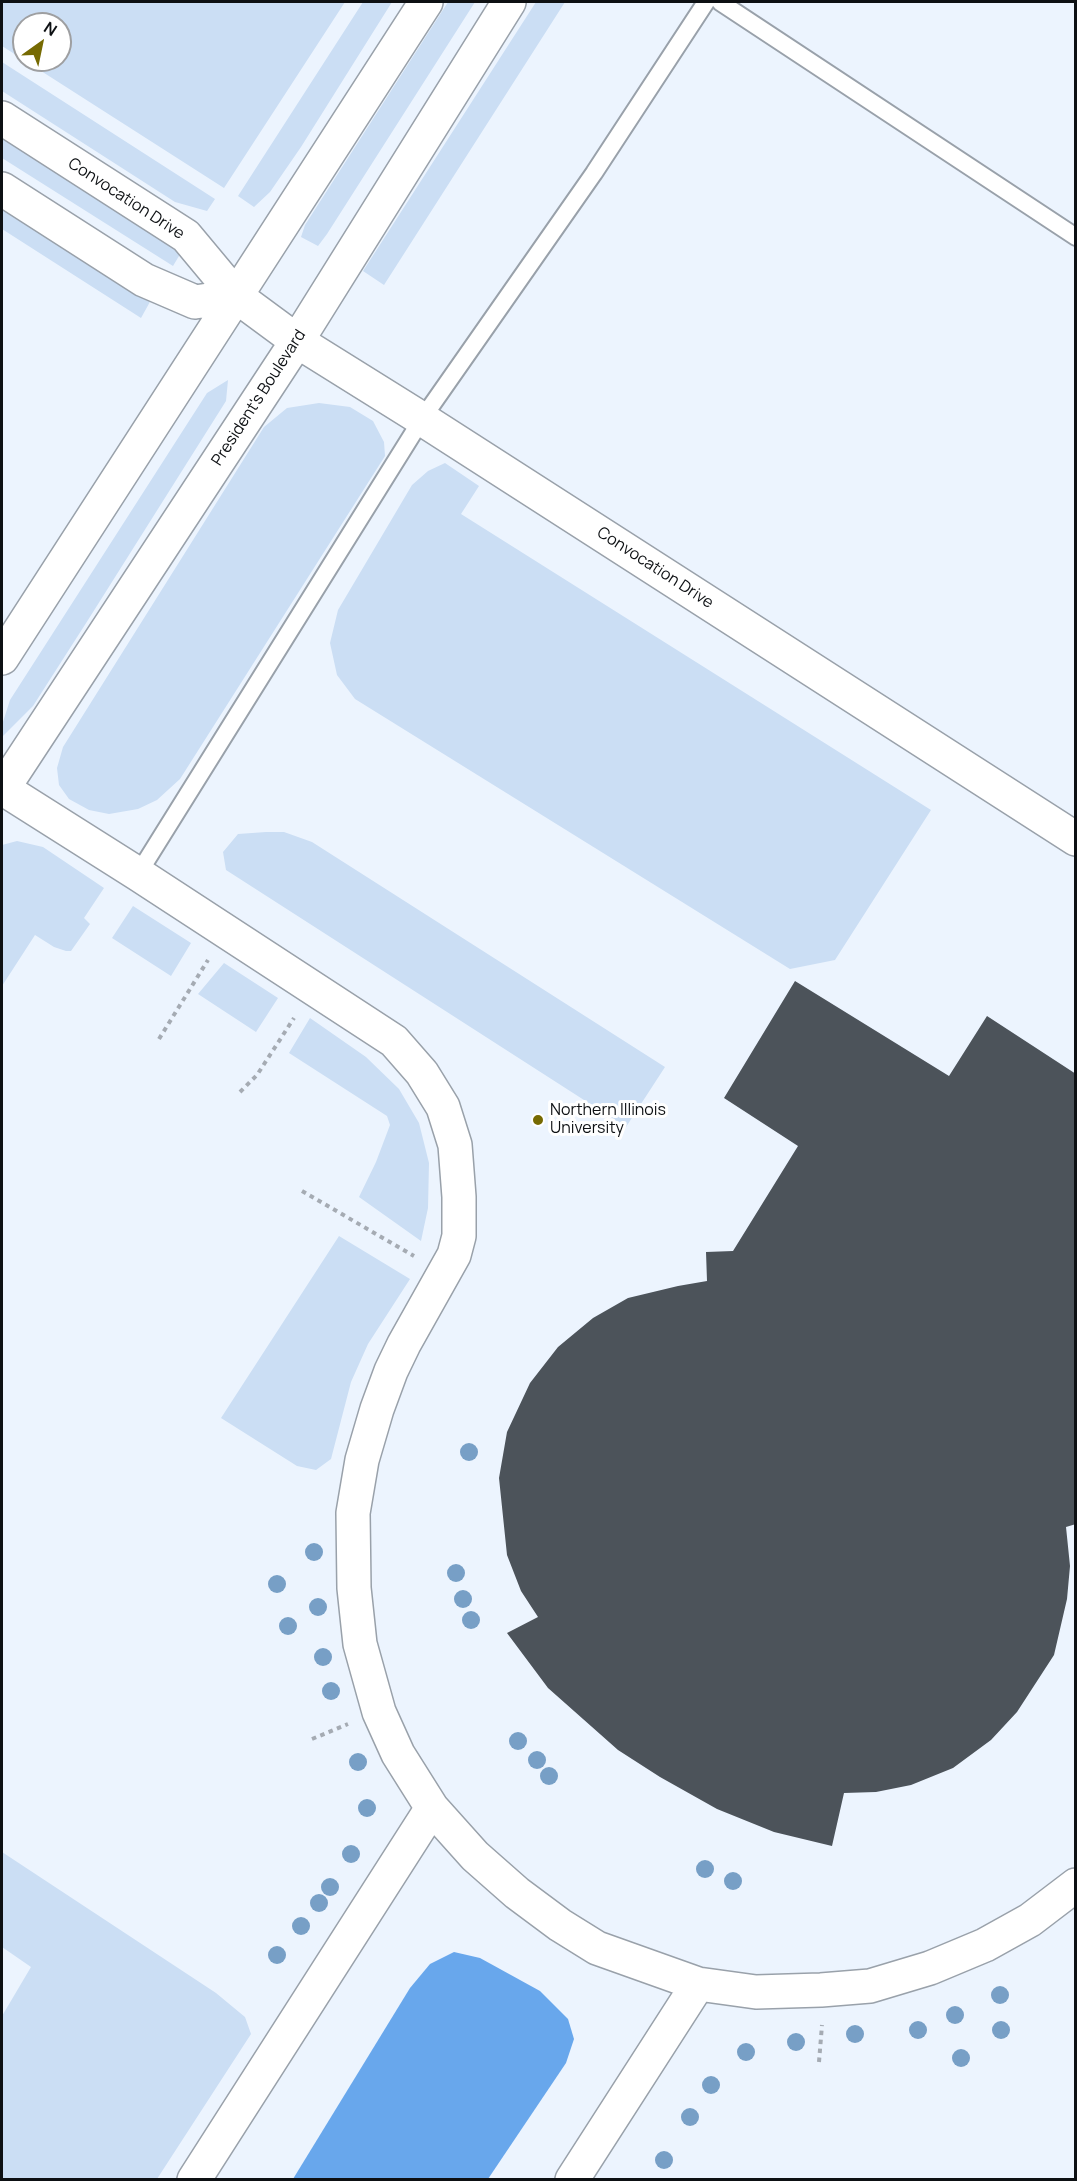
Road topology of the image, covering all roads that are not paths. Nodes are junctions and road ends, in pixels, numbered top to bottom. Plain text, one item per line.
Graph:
1 (426, 2) edge
2 (509, 2) edge
3 (706, 2) edge
4 (720, 2) edge
5 (2, 118) edge
6 (2, 189) edge
7 (1076, 237) edge
8 (236, 296) junction
9 (297, 341) junction
10 (422, 419) junction
11 (2, 658) edge
12 (2, 789) edge
13 (1076, 839) edge
14 (138, 874) junction
15 (432, 1808) junction
16 (1076, 1885) edge
17 (698, 1984) junction
18 (194, 2180) edge
19 (572, 2180) edge

1 - 8 street
2 - 9 street, President's Boulevard
3 - 10 lane
4 - 7 lane
5 - 8 street, Convocation Drive
6 - 8 street
8 - 9 street, Convocation Drive
8 - 11 street
9 - 10 street, Convocation Drive
9 - 12 street, President's Boulevard
10 - 13 street, Convocation Drive
10 - 14 lane
12 - 14 street
14 - 15 street
15 - 17 street
15 - 18 street
16 - 17 street
17 - 19 street

